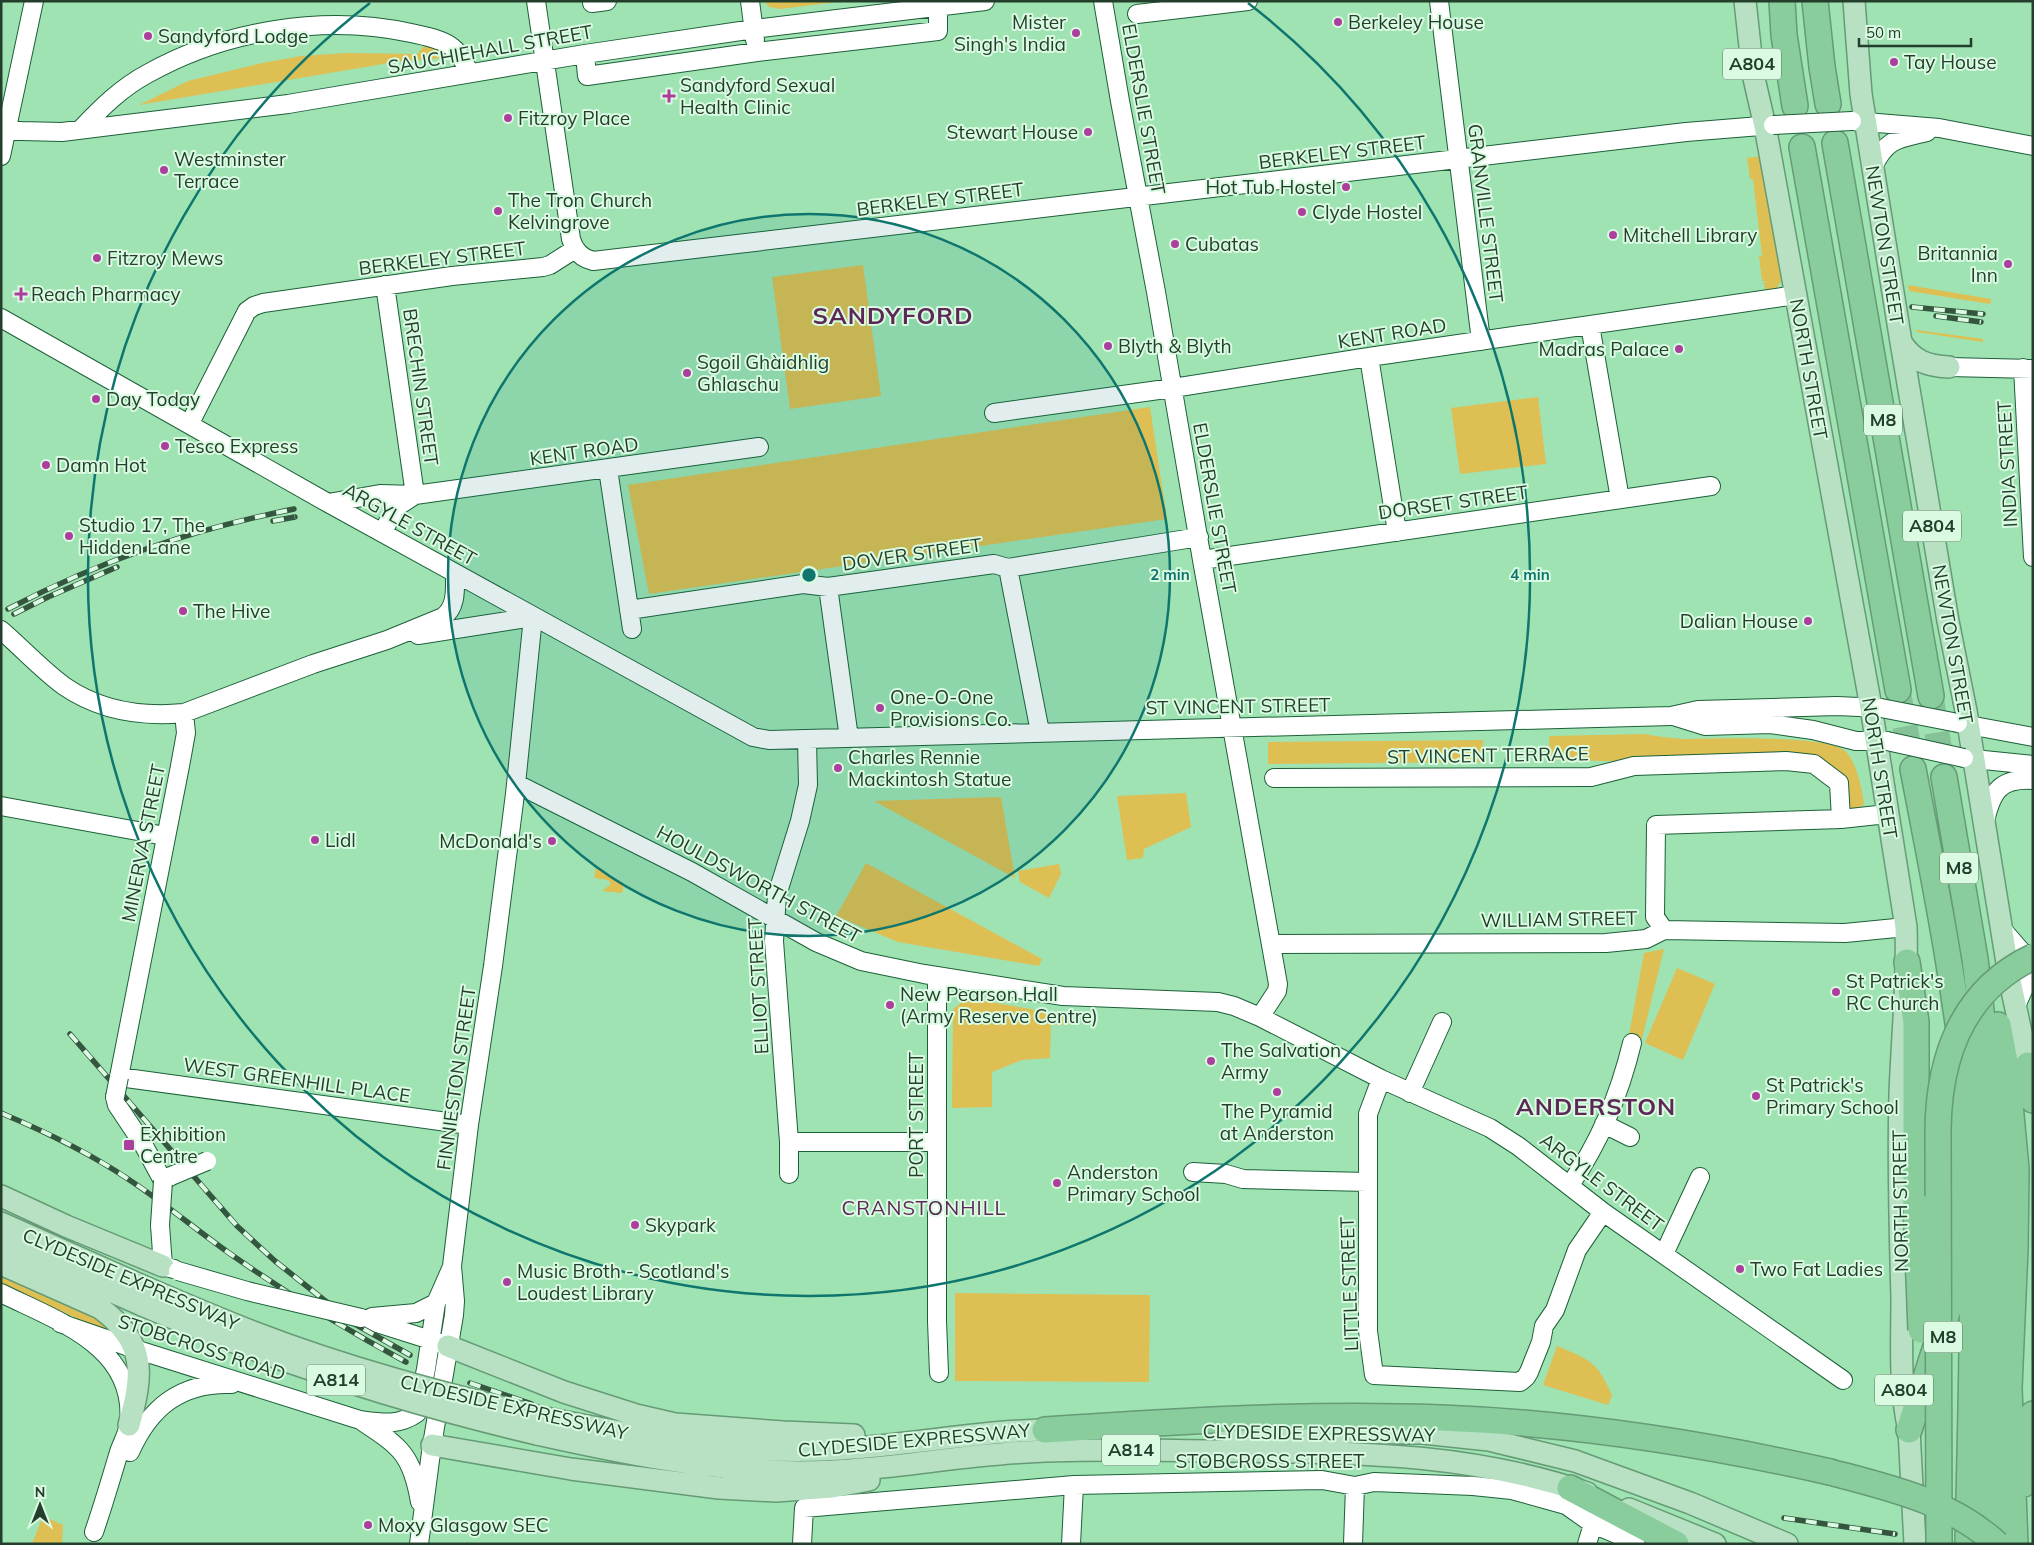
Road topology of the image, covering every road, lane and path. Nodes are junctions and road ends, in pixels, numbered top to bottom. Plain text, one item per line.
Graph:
1 (34, 1) edge
2 (536, 1) edge
3 (750, 1) edge
4 (985, 1) edge
5 (1103, 1) edge
6 (1248, 1) edge
7 (1439, 1) edge
8 (1745, 1) edge
9 (1782, 1) edge
10 (1815, 1) edge
11 (1854, 1) edge
12 (1164, 6) edge
13 (938, 7) junction
14 (1137, 14) dead end
15 (754, 29) junction
16 (757, 52) junction
17 (585, 54) junction
18 (544, 61) junction
19 (470, 73) junction
20 (1828, 104) dead end
21 (1795, 106) dead end
22 (1859, 122) junction
23 (1769, 125) junction
24 (1939, 128) junction
25 (4, 129) edge
26 (81, 130) junction
27 (1835, 143) dead end
28 (2033, 146) edge
29 (1802, 147) dead end
30 (1, 156) edge
31 (1458, 160) junction
32 (1873, 167) junction
33 (1138, 197) junction
34 (575, 249) junction
35 (385, 285) junction
36 (1796, 295) junction
37 (1, 318) edge
38 (1590, 325) junction
39 (1481, 341) junction
40 (1901, 342) junction
41 (1369, 357) junction
42 (1948, 367) junction
43 (2028, 368) edge
44 (1173, 388) junction
45 (1911, 401) junction
46 (994, 413) dead end
47 (190, 423) junction
48 (759, 447) dead end
49 (608, 469) junction
50 (1711, 486) dead end
51 (414, 495) junction
52 (1620, 499) junction
53 (328, 502) junction
54 (383, 532) junction
55 (1397, 532) junction
56 (1199, 537) junction
57 (2033, 557) edge
58 (1202, 560) junction
59 (1008, 568) junction
60 (455, 572) junction
61 (828, 587) junction
62 (629, 610) junction
63 (533, 617) junction
64 (1, 630) edge
65 (632, 630) dead end
66 (387, 640) junction
67 (1898, 690) tunnel mouth
68 (1931, 696) tunnel mouth
69 (1876, 707) junction
70 (184, 712) junction
71 (1671, 716) junction
72 (1963, 724) junction
73 (1231, 727) junction
74 (1040, 732) junction
75 (2033, 737) edge
76 (849, 738) junction
77 (807, 740) junction
78 (1881, 742) junction
79 (1969, 758) junction
80 (2033, 765) edge
81 (1913, 769) tunnel mouth
82 (1944, 776) tunnel mouth
83 (1274, 778) dead end
84 (2033, 780) edge
85 (516, 784) junction
86 (1918, 794) junction
87 (1, 806) edge
88 (1887, 814) junction
89 (1841, 819) junction
90 (1984, 821) junction
91 (165, 836) junction
92 (774, 918) junction
93 (1906, 927) junction
94 (2002, 929) junction
95 (1664, 930) junction
96 (1271, 944) junction
97 (2033, 957) edge
98 (1975, 959) junction
99 (1907, 962) junction
100 (937, 976) junction
101 (2033, 978) edge
102 (2016, 1006) junction
103 (1260, 1017) junction
104 (1442, 1022) dead end
105 (1632, 1043) dead end
106 (2030, 1071) edge
107 (125, 1079) junction
108 (1381, 1079) junction
109 (1410, 1093) junction
110 (2033, 1100) edge
111 (469, 1124) junction
112 (1604, 1124) junction
113 (1938, 1129) junction
114 (1630, 1137) dead end
115 (788, 1142) junction
116 (937, 1142) junction
117 (209, 1161) dead end
118 (1193, 1172) dead end
119 (789, 1174) dead end
120 (1700, 1177) dead end
121 (167, 1178) junction
122 (1368, 1182) junction
123 (1570, 1185) junction
124 (1, 1196) edge
125 (1603, 1212) junction
126 (1, 1223) edge
127 (1, 1243) edge
128 (1664, 1254) junction
129 (1, 1264) edge
130 (452, 1266) junction
131 (170, 1268) junction
132 (1, 1293) edge
133 (145, 1296) junction
134 (1983, 1302) junction
135 (436, 1303) junction
136 (362, 1318) junction
137 (60, 1323) junction
138 (439, 1343) junction
139 (135, 1349) junction
140 (939, 1373) dead end
141 (1843, 1380) dead end
142 (250, 1384) junction
143 (2033, 1414) edge
144 (360, 1420) junction
145 (129, 1425) junction
146 (539, 1426) junction
147 (1045, 1430) junction
148 (1909, 1430) junction
149 (997, 1433) junction
150 (432, 1445) junction
151 (1027, 1452) junction
152 (1074, 1485) junction
153 (1355, 1486) junction
154 (1570, 1488) junction
155 (1939, 1517) junction
156 (422, 1519) junction
157 (1593, 1524) junction
158 (92, 1538) edge
159 (1913, 1541) edge
160 (1635, 1542) dead end
161 (419, 1544) edge
162 (802, 1544) edge
163 (1071, 1544) edge
164 (1353, 1544) edge
165 (1587, 1544) edge
166 (1676, 1544) edge
167 (1715, 1544) edge
168 (1787, 1544) edge
169 (1939, 1544) edge
170 (1948, 1544) edge
171 (1968, 1544) edge
172 (1991, 1544) edge
173 (1997, 1544) edge
174 (2017, 1544) edge

1 - 25 street
2 - 18 street
3 - 15 street
4 - 13 street, SAUCHIEHALL STREET
5 - 33 street, ELDERSLIE STREET
6 - 12 street
7 - 31 street, GRANVILLE STREET
8 - 23 main road, NORTH STREET / A804
9 - 21 highway
10 - 20 highway
11 - 22 main road, NEWTON STREET / A804
12 - 14 street
13 - 15 street, SAUCHIEHALL STREET
13 - 16 street
15 - 16 street
15 - 17 street, SAUCHIEHALL STREET
16 - 17 street
17 - 18 street, SAUCHIEHALL STREET
18 - 19 street, SAUCHIEHALL STREET
18 - 34 street
19 - 26 street, SAUCHIEHALL STREET
19 - 26 street
22 - 23 street, BERKELEY STREET, bridge
22 - 24 street, BERKELEY STREET
22 - 32 main road, NEWTON STREET / A804
23 - 31 street, BERKELEY STREET
23 - 36 main road, NORTH STREET / A804
24 - 28 street, BERKELEY STREET
24 - 32 street
25 - 26 street, SAUCHIEHALL STREET
25 - 30 street
27 - 68 highway, M8
29 - 67 highway, M8
31 - 33 street, BERKELEY STREET
31 - 39 street, GRANVILLE STREET
32 - 40 main road, NEWTON STREET / A804
33 - 34 street, BERKELEY STREET
33 - 44 street, ELDERSLIE STREET
34 - 35 street, BERKELEY STREET
35 - 47 street, BERKELEY STREET
35 - 51 street, BRECHIN STREET
36 - 38 street, KENT ROAD
36 - 69 main road, NORTH STREET / A804
37 - 47 street, ARGYLE STREET
38 - 39 street, KENT ROAD
38 - 52 street
39 - 41 street, KENT ROAD
40 - 42 main road
40 - 45 main road, NEWTON STREET / A804
41 - 44 street, KENT ROAD
41 - 55 street
42 - 43 street
42 - 45 main road
43 - 57 street, INDIA STREET
44 - 46 street, KENT ROAD
44 - 56 street, ELDERSLIE STREET
45 - 72 main road, NEWTON STREET / A804
47 - 53 street, ARGYLE STREET
48 - 49 street, KENT ROAD
49 - 51 street, KENT ROAD
49 - 62 street
50 - 52 street, DORSET STREET
51 - 53 street, KENT ROAD
51 - 54 street
52 - 55 street, DORSET STREET
53 - 54 street, ARGYLE STREET
54 - 60 street, ARGYLE STREET
55 - 58 street, DORSET STREET
56 - 58 street, ELDERSLIE STREET
56 - 59 street, DOVER STREET
58 - 73 street, ELDERSLIE STREET
59 - 61 street, DOVER STREET
59 - 74 street
60 - 63 street, ARGYLE STREET
60 - 66 street
61 - 62 street, DOVER STREET
61 - 76 street
62 - 65 street
63 - 66 street
63 - 77 street, ARGYLE STREET
63 - 85 street, FINNIESTON STREET
64 - 70 street
66 - 70 street
69 - 71 street, ST VINCENT STREET
69 - 72 street, ST VINCENT STREET, bridge
69 - 78 main road, NORTH STREET / A804
70 - 91 street, MINERVA STREET
71 - 73 street, ST VINCENT STREET
71 - 78 street, ST VINCENT STREET
72 - 75 street, ST VINCENT STREET
72 - 79 main road, NEWTON STREET / A804
73 - 74 street, ST VINCENT STREET
73 - 96 street, ELDERSLIE STREET
74 - 76 street, ST VINCENT STREET
76 - 77 street, ST VINCENT STREET
77 - 92 street, ELLIOT STREET
78 - 79 street, ST VINCENT STREET, bridge
78 - 88 main road, NORTH STREET / A804
79 - 80 street, ST VINCENT STREET
79 - 90 main road, NEWTON STREET / A804
81 - 86 highway, M8
82 - 98 highway, M8
83 - 89 street, ST VINCENT TERRACE
84 - 90 street
85 - 92 street, HOULDSWORTH STREET
85 - 111 street, FINNIESTON STREET
86 - 134 highway, M8
86 - 148 highway
87 - 91 street
88 - 89 street
88 - 93 main road, NORTH STREET / A804
89 - 95 street
90 - 94 main road, NEWTON STREET / A804
91 - 107 street, MINERVA STREET
92 - 100 street, HOULDSWORTH STREET
92 - 115 street, ELLIOT STREET
93 - 95 street, WILLIAM STREET
93 - 99 main road, NORTH STREET / A804
94 - 97 street
94 - 102 main road, NEWTON STREET / A804
95 - 96 street, WILLIAM STREET
96 - 103 street, ELDERSLIE STREET
97 - 113 highway, M8, bridge
98 - 134 highway, M8
98 - 174 highway, M8
99 - 148 main road, NORTH STREET / A804
99 - 155 highway, bridge
100 - 103 street, HOULDSWORTH STREET
100 - 116 street, PORT STREET
101 - 102 street
102 - 106 main road, NEWTON STREET / A804
103 - 108 street, ARGYLE STREET
104 - 109 street
105 - 112 street
106 - 110 highway
107 - 111 street, WEST GREENHILL PLACE
107 - 121 street, MINERVA STREET, bridge
108 - 109 street, ARGYLE STREET
108 - 122 street, LITTLE STREET
109 - 123 street, ARGYLE STREET
111 - 130 street, FINNIESTON STREET
112 - 114 street
112 - 123 street
113 - 155 highway, M8, bridge
113 - 170 highway, M8, bridge
115 - 116 street
115 - 119 street, ELLIOT STREET
116 - 140 street, PORT STREET
117 - 121 street, bridge
118 - 122 street
120 - 128 street
121 - 131 street, MINERVA STREET, bridge
122 - 125 street, LITTLE STREET
123 - 125 street, ARGYLE STREET
124 - 131 main road
125 - 128 street, ARGYLE STREET
126 - 133 main road, CLYDESIDE EXPRESSWAY / A814
127 - 133 main road, CLYDESIDE EXPRESSWAY / A814
128 - 141 street, ARGYLE STREET
129 - 139 main road
130 - 135 street
130 - 138 street, FINNIESTON STREET
131 - 136 street, bridge
132 - 137 street, STOBCROSS ROAD
133 - 146 main road, CLYDESIDE EXPRESSWAY / A814, bridge
134 - 171 highway, M8
134 - 172 highway, M8
135 - 136 street
135 - 138 street
136 - 138 street
137 - 139 street, STOBCROSS ROAD
137 - 145 street, STOBCROSS ROAD
138 - 144 street
138 - 149 main road
138 - 150 street, FINNIESTON STREET
139 - 142 street, STOBCROSS ROAD
139 - 145 main road
142 - 144 street, STOBCROSS ROAD
142 - 158 street
143 - 174 highway
144 - 156 street
145 - 158 street, STOBCROSS ROAD
146 - 149 main road, CLYDESIDE EXPRESSWAY / A814
146 - 151 main road, CLYDESIDE EXPRESSWAY / A814
147 - 149 main road, CLYDESIDE EXPRESSWAY / A814
147 - 168 main road, CLYDESIDE EXPRESSWAY / A814
147 - 173 highway, bridge
148 - 159 main road, NORTH STREET / A804
150 - 151 main road
150 - 156 street, FINNIESTON STREET
151 - 154 main road, CLYDESIDE EXPRESSWAY / A814
152 - 153 street, STOBCROSS STREET
152 - 162 street, STOBCROSS STREET
152 - 163 street
153 - 157 street, STOBCROSS STREET
153 - 164 street
154 - 166 highway
154 - 167 main road, CLYDESIDE EXPRESSWAY / A814
155 - 169 highway, bridge
156 - 161 street, FINNIESTON STREET
157 - 160 street, STOBCROSS STREET
157 - 165 street

